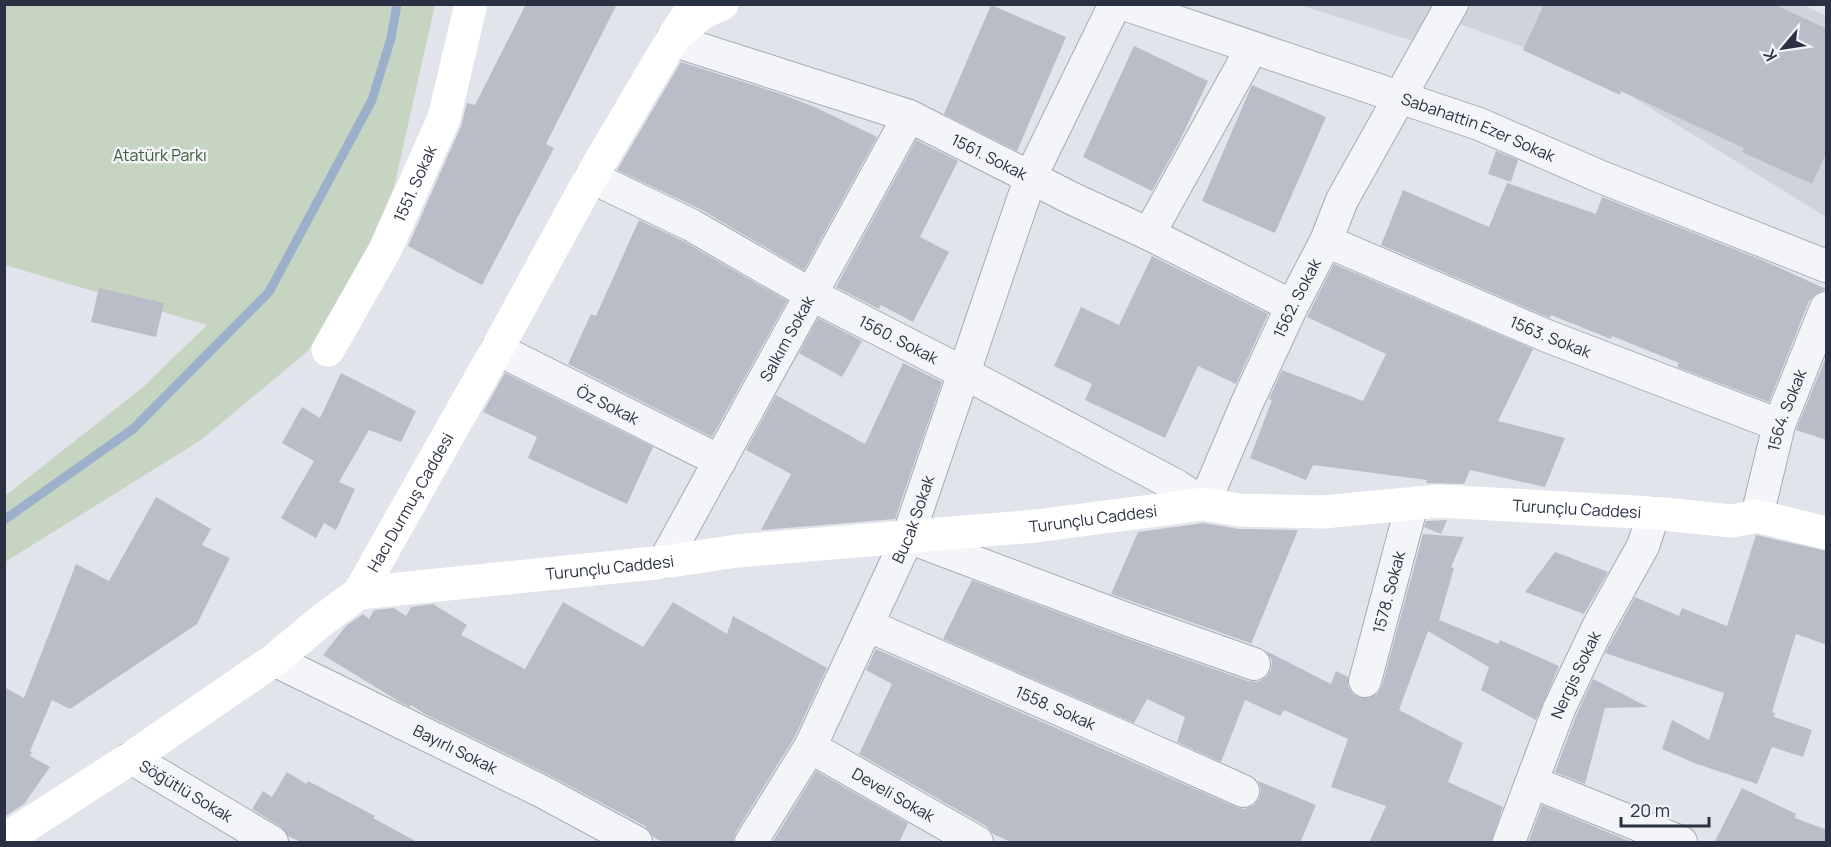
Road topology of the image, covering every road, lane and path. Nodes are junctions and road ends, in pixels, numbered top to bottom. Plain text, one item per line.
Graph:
1 (471, 4) edge
2 (695, 4) edge
3 (722, 4) edge
4 (1115, 4) edge
5 (1124, 4) edge
6 (1452, 4) edge
7 (673, 38) junction
8 (1252, 48) junction
9 (1399, 97) junction
10 (909, 116) junction
11 (1031, 176) junction
12 (591, 177) junction
13 (1149, 234) junction
14 (1326, 241) junction
15 (1827, 267) edge
16 (812, 295) junction
17 (1292, 306) junction
18 (1827, 308) edge
19 (497, 349) junction
20 (328, 350) dead end
21 (964, 373) junction
22 (1779, 425) junction
23 (720, 461) junction
24 (1204, 504) junction
25 (1412, 504) junction
26 (1654, 513) junction
27 (1757, 516) junction
28 (1827, 532) edge
29 (908, 537) junction
30 (664, 562) junction
31 (359, 593) junction
32 (867, 625) junction
33 (274, 660) junction
34 (1254, 664) dead end
35 (1365, 681) dead end
36 (810, 747) junction
37 (131, 758) junction
38 (1532, 782) junction
39 (1243, 791) dead end
40 (4, 840) edge
41 (272, 843) edge
42 (636, 843) edge
43 (751, 843) edge
44 (976, 843) edge
45 (1509, 843) edge
46 (1682, 843) edge

1 - 20 street, 1551. Sokak
2 - 7 street, Hacı Durmuş Caddesi
3 - 7 street, Hacı Durmuş Caddesi
4 - 11 street, Bucak Sokak
5 - 8 street, Sabahattin Ezer Sokak
6 - 9 street, 1562. Sokak
7 - 10 street, 1561. Sokak
7 - 12 street, Hacı Durmuş Caddesi
8 - 9 street, Sabahattin Ezer Sokak
8 - 13 street
9 - 14 street, 1562. Sokak
9 - 15 street, Sabahattin Ezer Sokak
10 - 11 street, 1561. Sokak
10 - 16 street, Salkım Sokak
11 - 13 street, 1561. Sokak
11 - 21 street, Bucak Sokak
12 - 16 street, 1560. Sokak
12 - 19 street, Hacı Durmuş Caddesi
13 - 17 street, 1561. Sokak
14 - 17 street, 1562. Sokak
14 - 22 street, 1563. Sokak
16 - 21 street, 1560. Sokak
16 - 23 street, Salkım Sokak
17 - 24 street, 1562. Sokak
18 - 22 street, 1564. Sokak
19 - 23 street, Öz Sokak
19 - 31 street, Hacı Durmuş Caddesi
21 - 24 street, 1560. Sokak
21 - 29 street, Bucak Sokak
22 - 27 street, 1564. Sokak
23 - 30 street, Salkım Sokak
24 - 25 street, Turunçlu Caddesi
24 - 29 street, Turunçlu Caddesi
25 - 26 street, Turunçlu Caddesi
25 - 35 street, 1578. Sokak
26 - 27 street, Turunçlu Caddesi
26 - 38 street, Nergis Sokak
27 - 28 street, Turunçlu Caddesi
29 - 30 street, Turunçlu Caddesi
29 - 32 street, Bucak Sokak
29 - 34 street
30 - 31 street, Turunçlu Caddesi
31 - 33 street, Hacı Durmuş Caddesi
32 - 36 street, Bucak Sokak
32 - 39 street, 1558. Sokak
33 - 37 street, Hacı Durmuş Caddesi
33 - 42 street, Bayırlı Sokak
36 - 43 street, Bucak Sokak
36 - 44 street, Develi Sokak
37 - 40 street, Hacı Durmuş Caddesi
37 - 41 street, Söğütlü Sokak
38 - 45 street, Nergis Sokak
38 - 46 street

